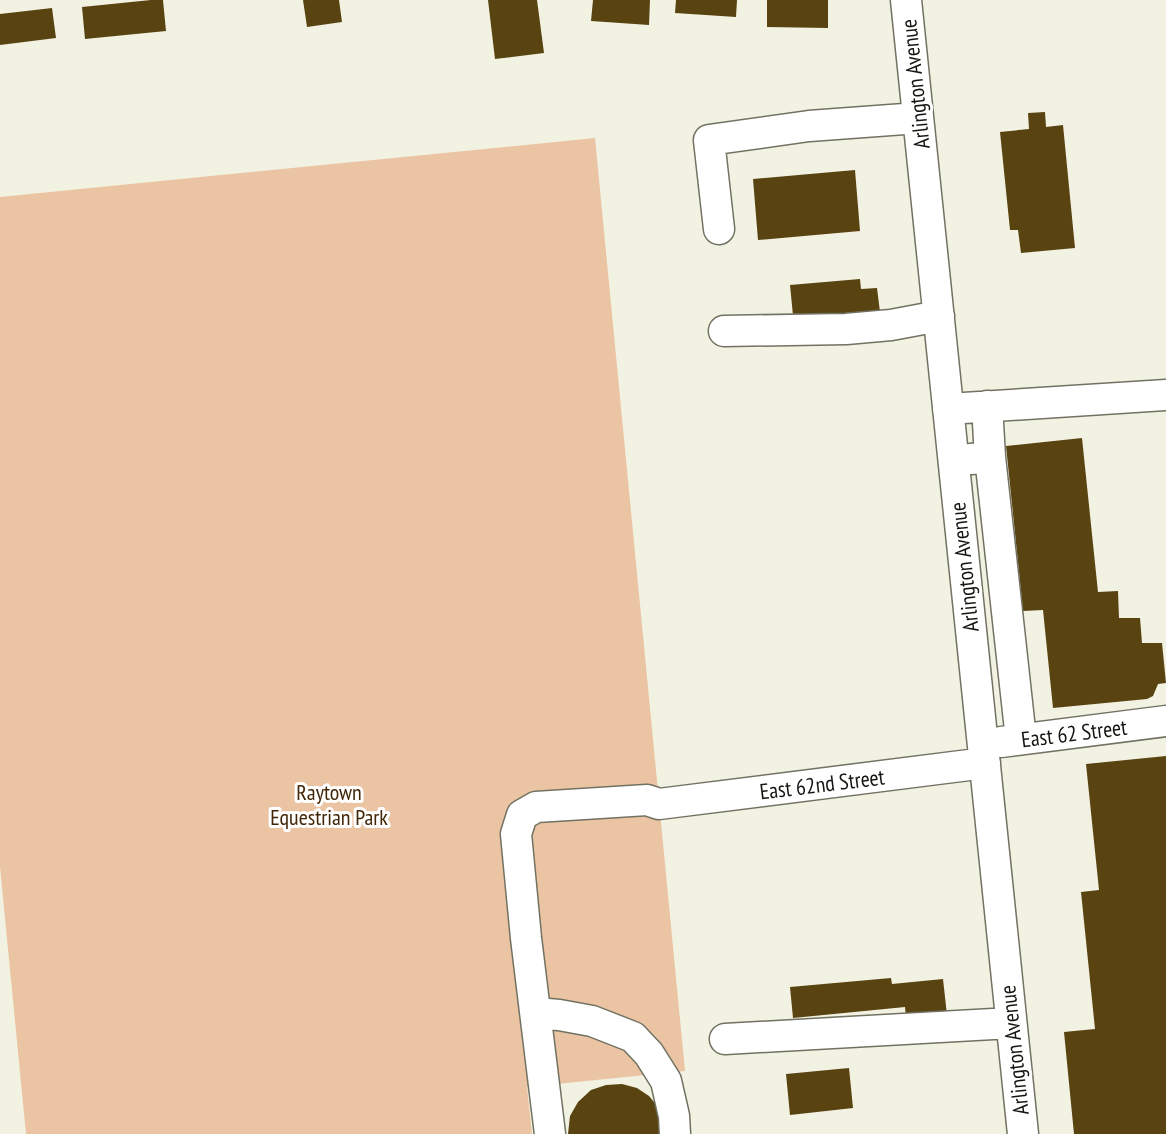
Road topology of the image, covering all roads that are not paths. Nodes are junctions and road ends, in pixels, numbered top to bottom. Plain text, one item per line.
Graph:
1 (906, 0) edge
2 (918, 118) junction
3 (719, 230) dead end
4 (939, 316) junction
5 (724, 331) dead end
6 (1166, 395) edge
7 (987, 406) junction
8 (948, 409) junction
9 (990, 457) junction
10 (954, 462) junction
11 (1166, 721) edge
12 (1021, 739) junction
13 (984, 754) junction
14 (536, 1013) junction
15 (1011, 1023) junction
16 (725, 1039) dead end
17 (550, 1134) edge
18 (675, 1134) edge
19 (1023, 1134) edge

1 - 2 street, Arlington Avenue
2 - 3 street
2 - 4 street, Arlington Avenue
4 - 5 street
4 - 8 street, Arlington Avenue
6 - 7 street
7 - 8 street
7 - 9 street
8 - 10 street, Arlington Avenue
9 - 10 street
9 - 12 street
10 - 13 street, Arlington Avenue
11 - 12 street, East 62 Street
12 - 13 street, East 62 Street
13 - 14 street, East 62nd Street
13 - 15 street, Arlington Avenue
14 - 17 street, East 62nd Street
14 - 18 street
15 - 16 street
15 - 19 street, Arlington Avenue

